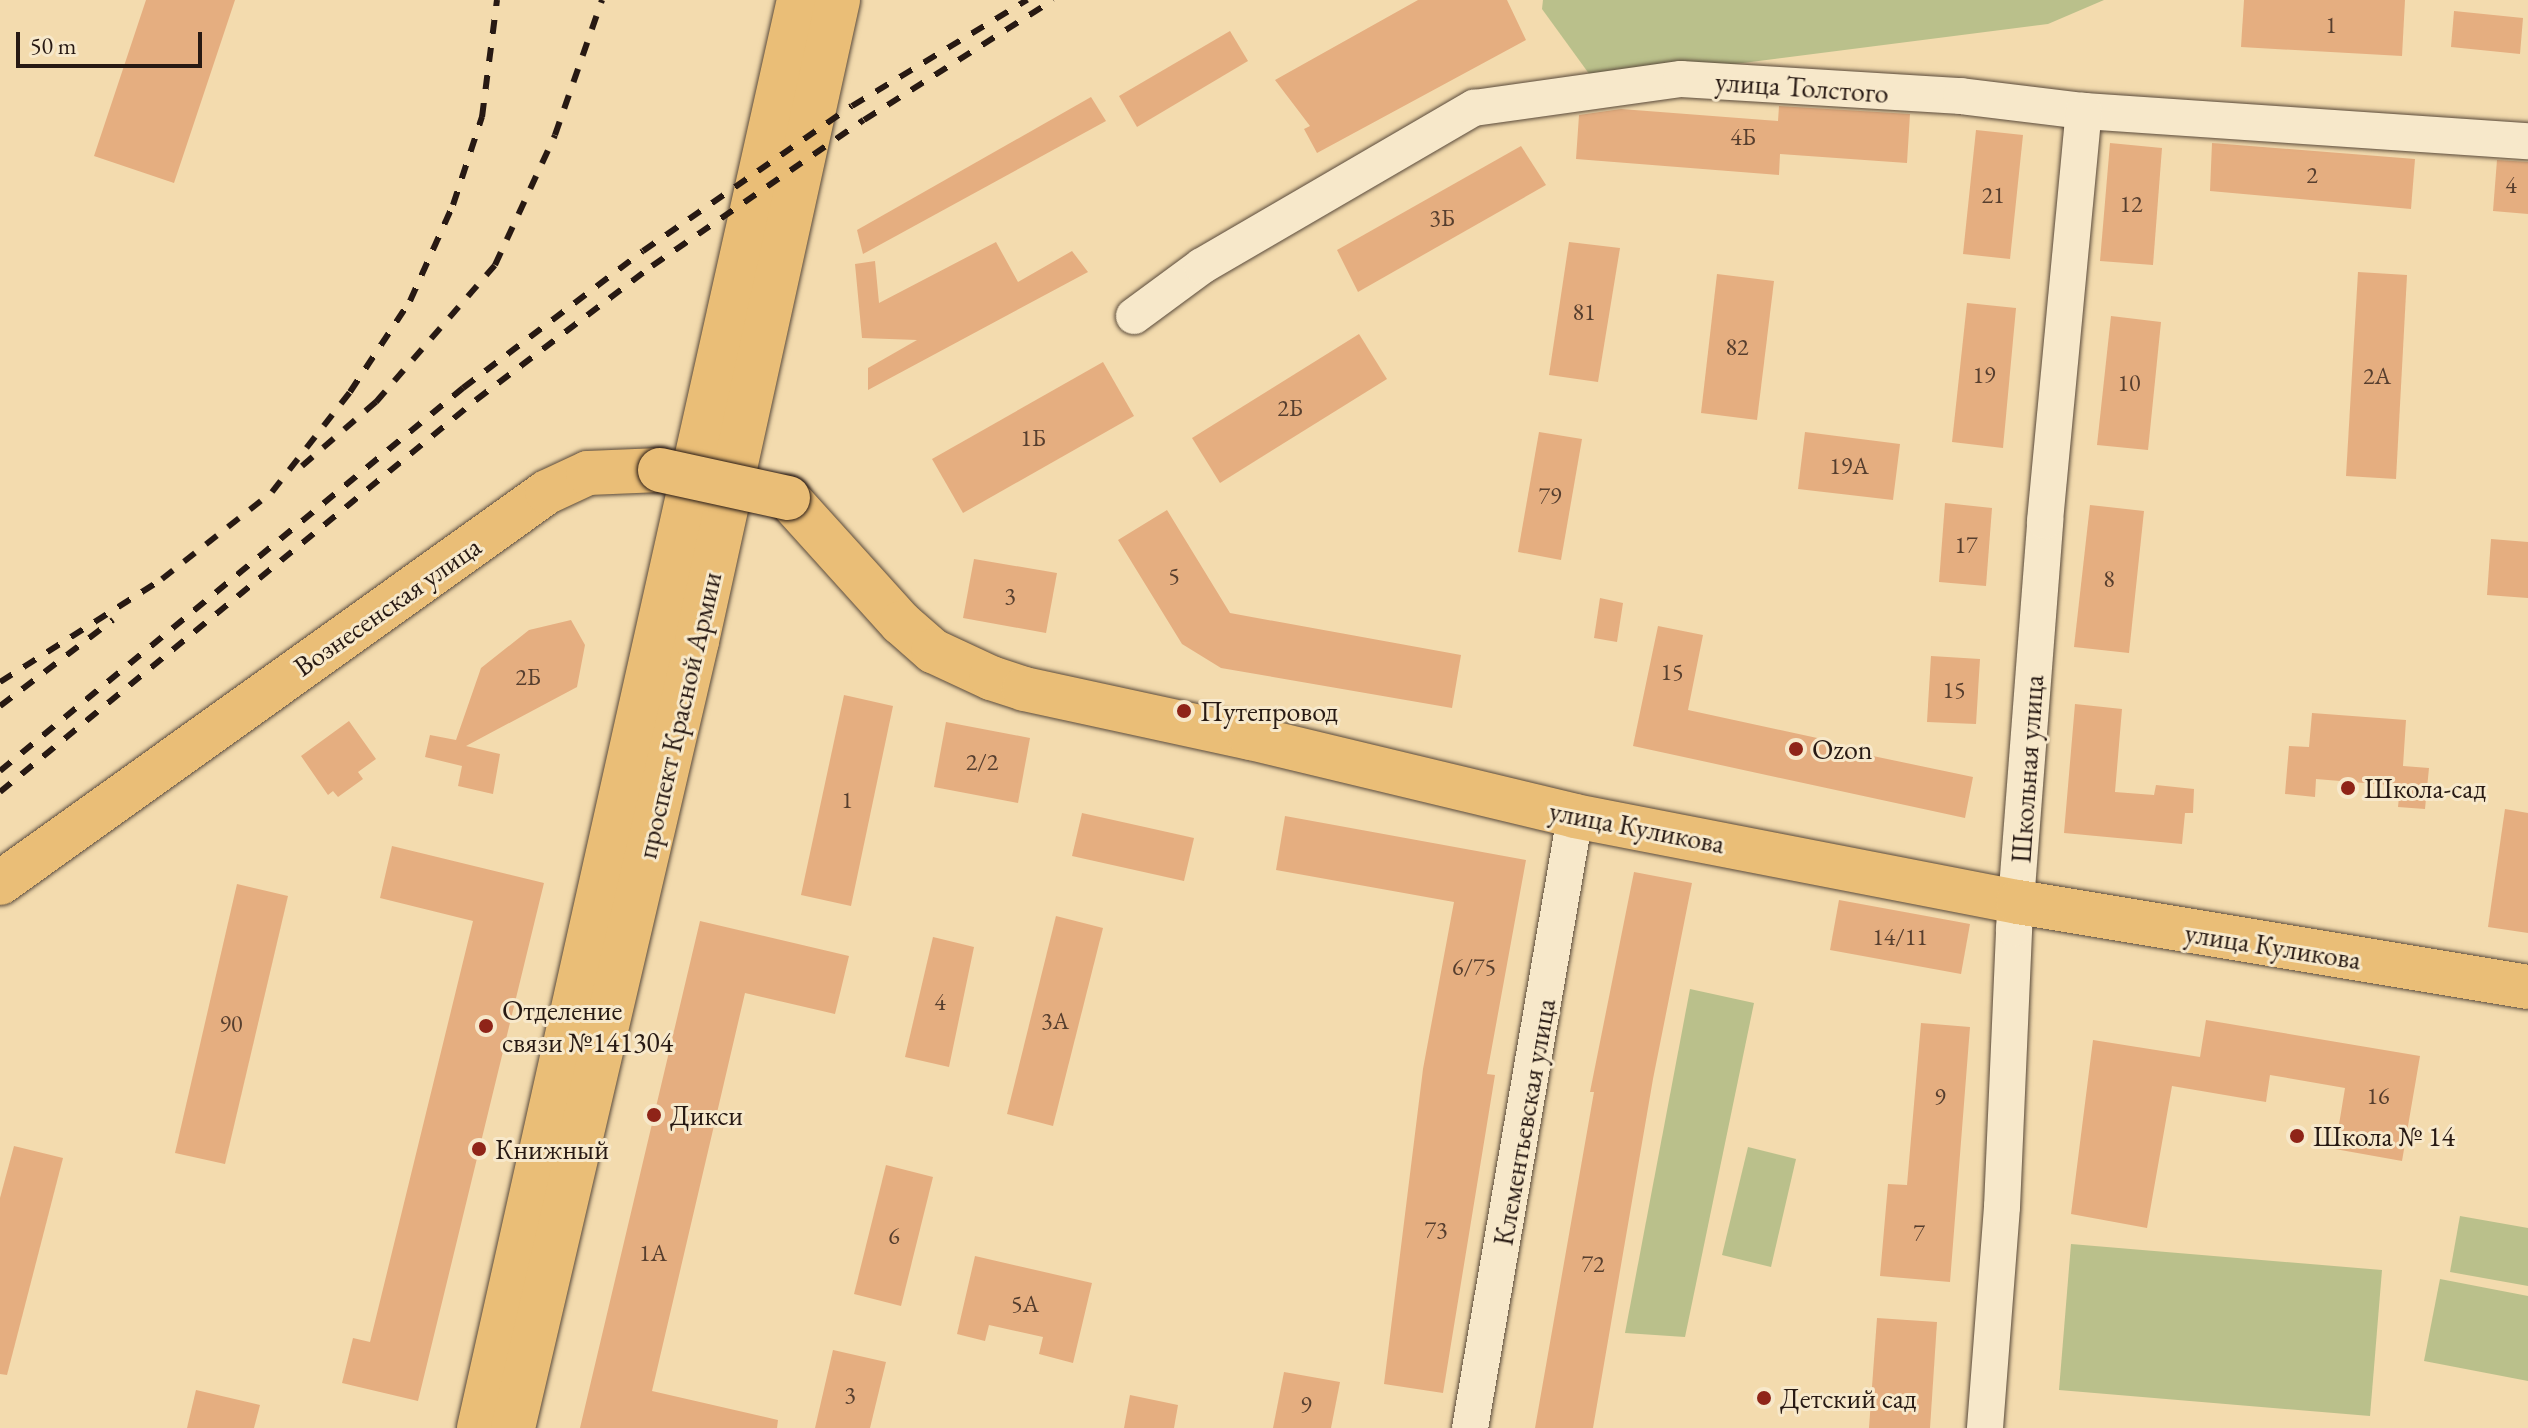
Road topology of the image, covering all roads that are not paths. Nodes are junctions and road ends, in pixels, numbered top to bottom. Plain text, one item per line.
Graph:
1 (799, 0) edge
2 (838, 0) edge
3 (2084, 111) junction
4 (2528, 141) edge
5 (1134, 316) dead end
6 (798, 511) joint
7 (1592, 819) junction
8 (0, 883) edge
9 (2018, 902) junction
10 (2528, 987) edge
11 (479, 1428) edge
12 (513, 1428) edge
13 (1470, 1428) edge
14 (1985, 1428) edge

1 - 11 main road, проспект Красной Армии
2 - 12 main road, проспект Красной Армии
3 - 4 street, улица Толстого
3 - 5 street, улица Толстого
3 - 9 street, Школьная улица
6 - 7 main road, улица Куликова
6 - 8 main road, Вознесенская улица, bridge
7 - 9 main road, улица Куликова
7 - 13 street, Клементьевская улица
9 - 10 main road, улица Куликова
9 - 14 street, Школьная улица

